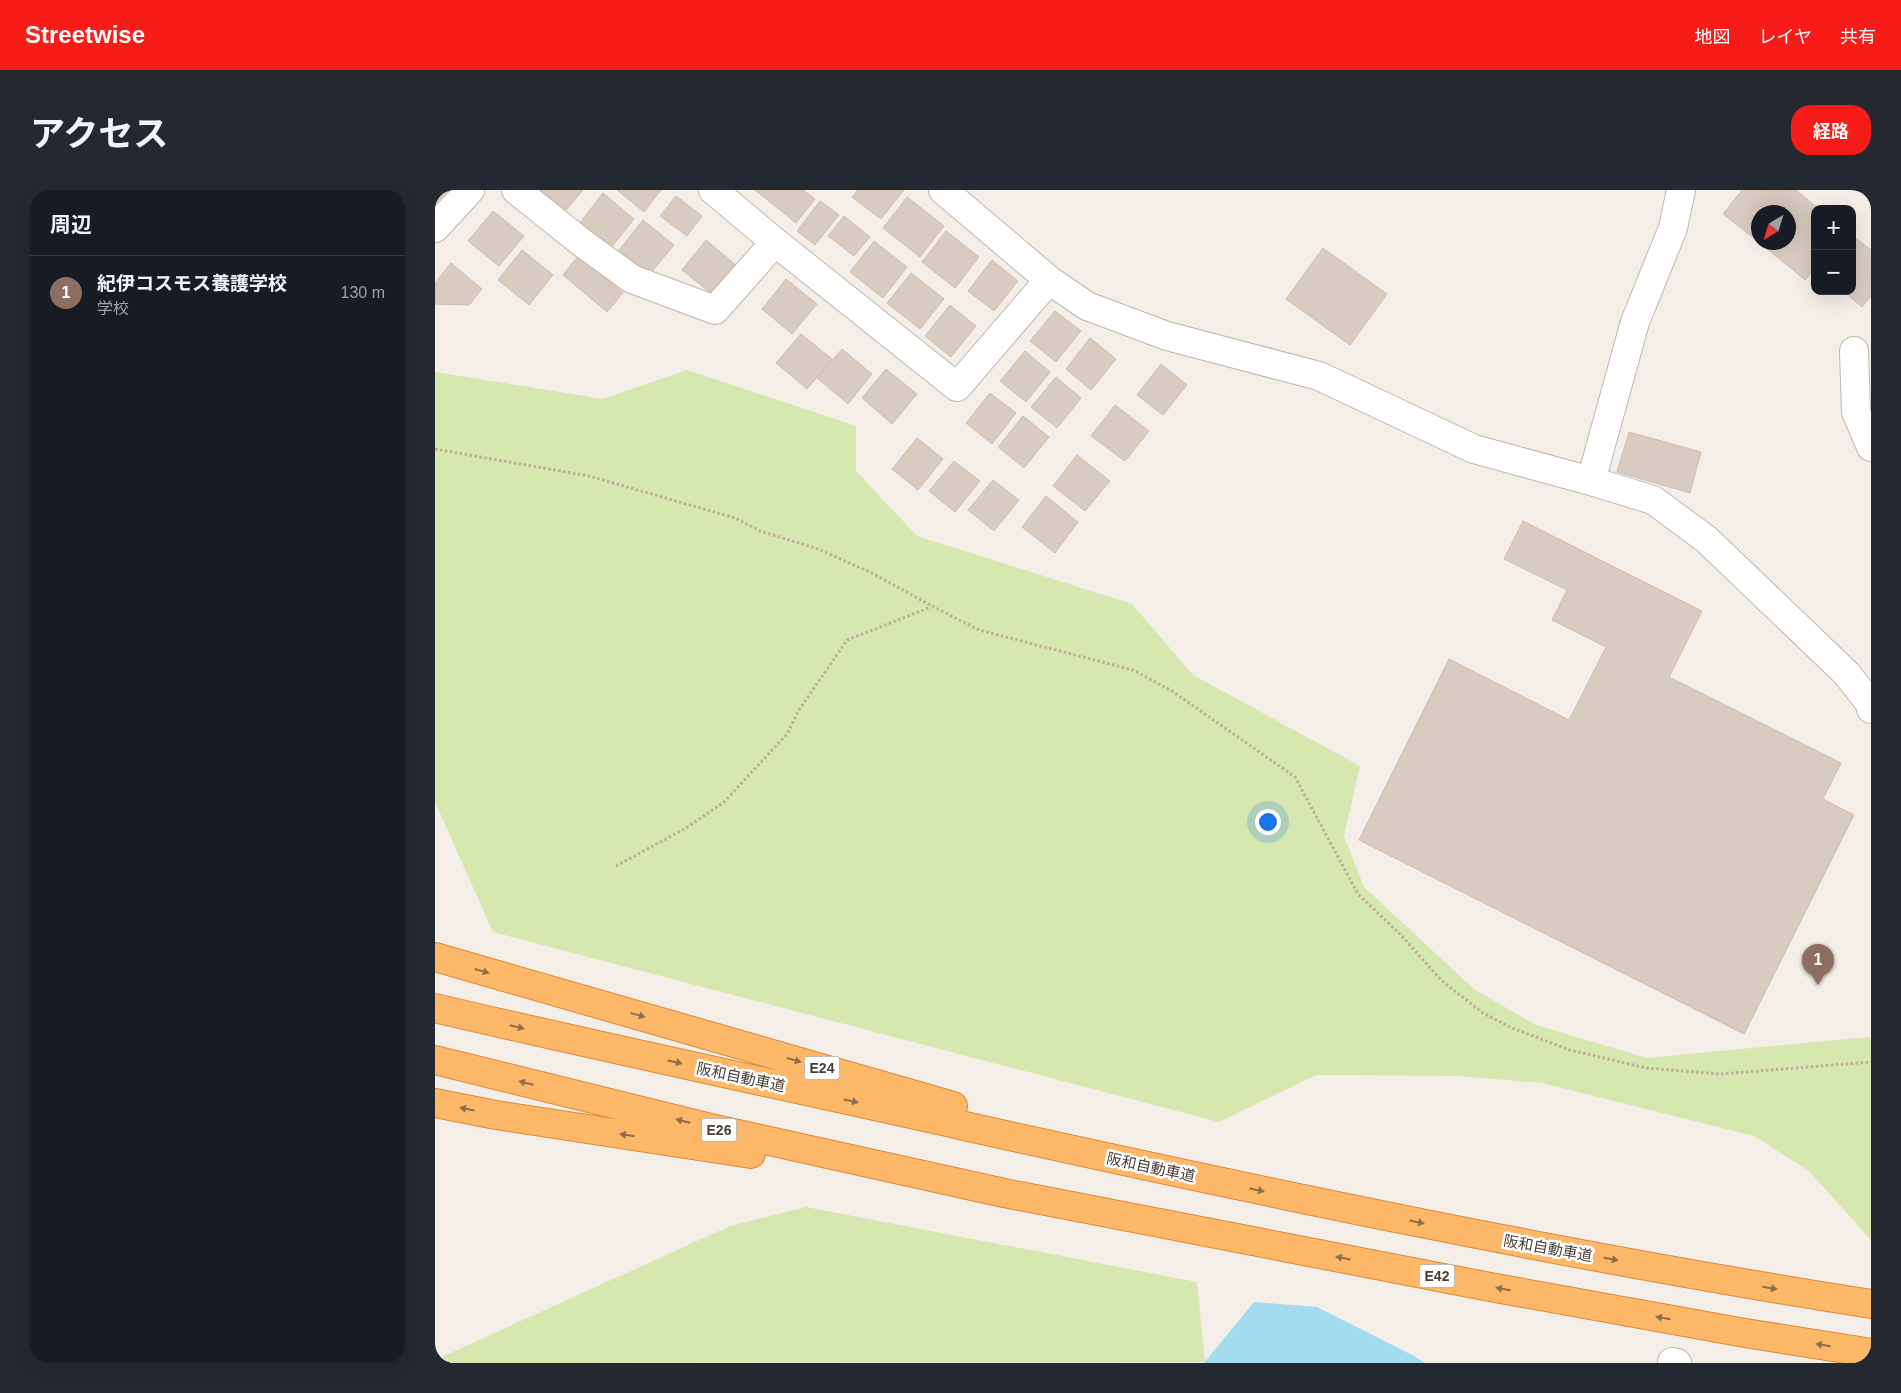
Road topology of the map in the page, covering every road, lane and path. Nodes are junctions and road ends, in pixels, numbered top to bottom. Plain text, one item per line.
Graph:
1 (470, 190) edge
2 (516, 190) edge
3 (713, 190) edge
4 (943, 190) edge
5 (1681, 190) edge
6 (435, 228) edge
7 (775, 242) junction
8 (1049, 280) junction
9 (1853, 351) dead end
10 (1871, 447) edge
11 (435, 449) edge
12 (1591, 481) junction
13 (931, 606) junction
14 (1870, 704) edge
15 (616, 866) dead end
16 (435, 957) edge
17 (435, 1008) edge
18 (435, 1060) edge
19 (1871, 1062) edge
20 (435, 1103) edge
21 (1209, 1180) junction
22 (1004, 1193) junction
23 (1871, 1304) edge
24 (1871, 1353) edge

1 - 6 street
2 - 7 street
3 - 7 street
4 - 8 street
5 - 12 street
7 - 8 street
8 - 12 street
9 - 10 street
11 - 13 path
12 - 14 street
13 - 15 path
13 - 19 path
16 -> 21 highway, E24
17 -> 21 highway, 阪和自動車道
22 -> 18 highway, E26
22 -> 20 highway
21 -> 23 highway, 阪和自動車道
24 -> 22 highway, E42

